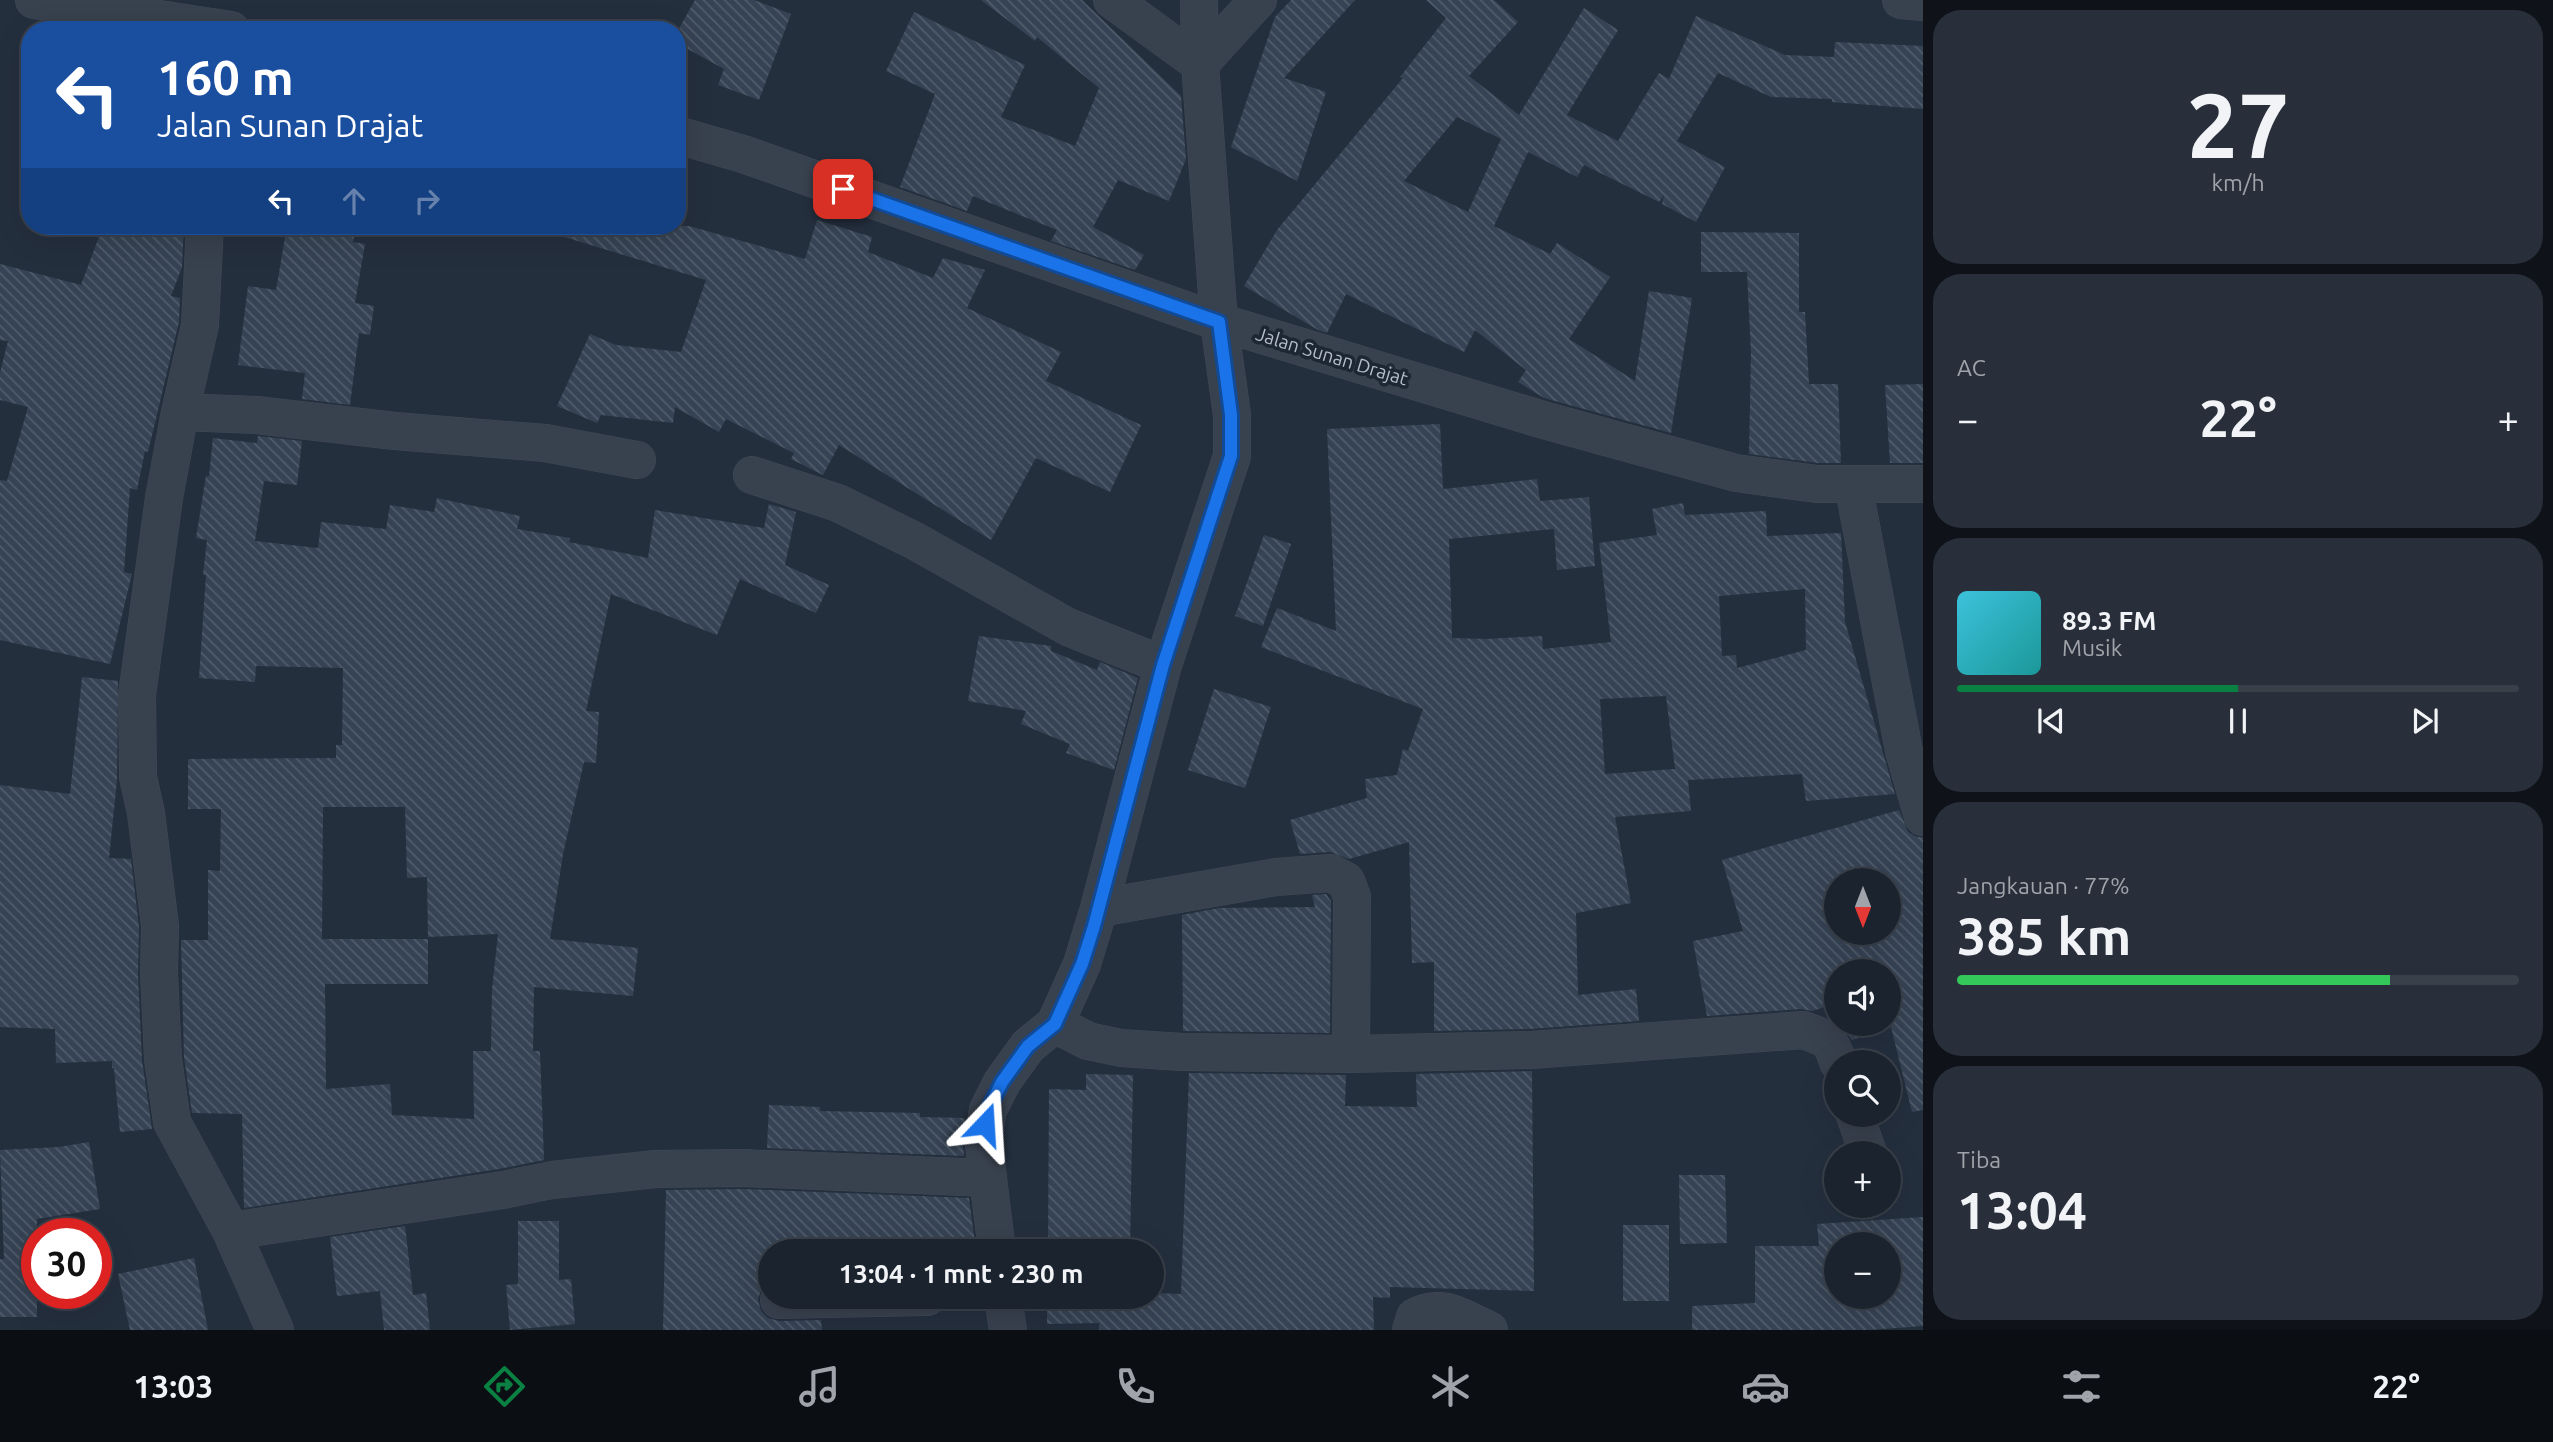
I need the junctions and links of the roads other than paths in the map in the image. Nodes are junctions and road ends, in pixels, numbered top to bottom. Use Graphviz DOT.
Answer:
graph roads {
  1 [pos="34,0"];
  2 [pos="1112,0"];
  3 [pos="1199,0"];
  4 [pos="1258,0"];
  5 [pos="1901,0"];
  6 [pos="1923,2"];
  7 [pos="217,21"];
  8 [pos="1200,64"];
  9 [pos="686,138"];
  10 [pos="205,235"];
  11 [pos="1219,322"];
  12 [pos="180,412"];
  13 [pos="637,460"];
  14 [pos="752,475"];
  15 [pos="1853,484"];
  16 [pos="1923,484"];
  17 [pos="1163,665"];
  18 [pos="1923,817"];
  19 [pos="1099,908"];
  20 [pos="1055,1024"];
  21 [pos="1834,1050"];
  22 [pos="1351,1054"];
  23 [pos="988,1178"];
  24 [pos="231,1231"];
  25 [pos="996,1239"];
  26 [pos="1005,1309"];
  27 [pos="275,1330"];
  28 [pos="1008,1330"];
  29 [pos="1411,1330"];
  30 [pos="1489,1330"];
  1 -- 7 [label="street"];
  2 -- 8 [label="street"];
  3 -- 8 [label="street"];
  4 -- 8 [label="street"];
  5 -- 6 [label="street"];
  8 -- 11 [label="street"];
  9 -- 11 [label="street, Jalan Sunan Drajat"];
  10 -- 12 [label="street"];
  11 -- 15 [label="street, Jalan Sunan Drajat"];
  11 -- 17 [label="street"];
  12 -- 13 [label="street"];
  12 -- 24 [label="street"];
  14 -- 17 [label="street"];
  15 -- 16 [label="street, Jalan Sunan Drajat"];
  15 -- 18 [label="street"];
  17 -- 19 [label="street"];
  19 -- 20 [label="street"];
  19 -- 22 [label="street"];
  20 -- 22 [label="street"];
  20 -- 23 [label="street"];
  21 -- 22 [label="street"];
  23 -- 24 [label="street"];
  23 -- 25 [label="street"];
  24 -- 27 [label="street"];
  26 -- 28 [label="street"];
  29 -- 30 [label="street"];
}
